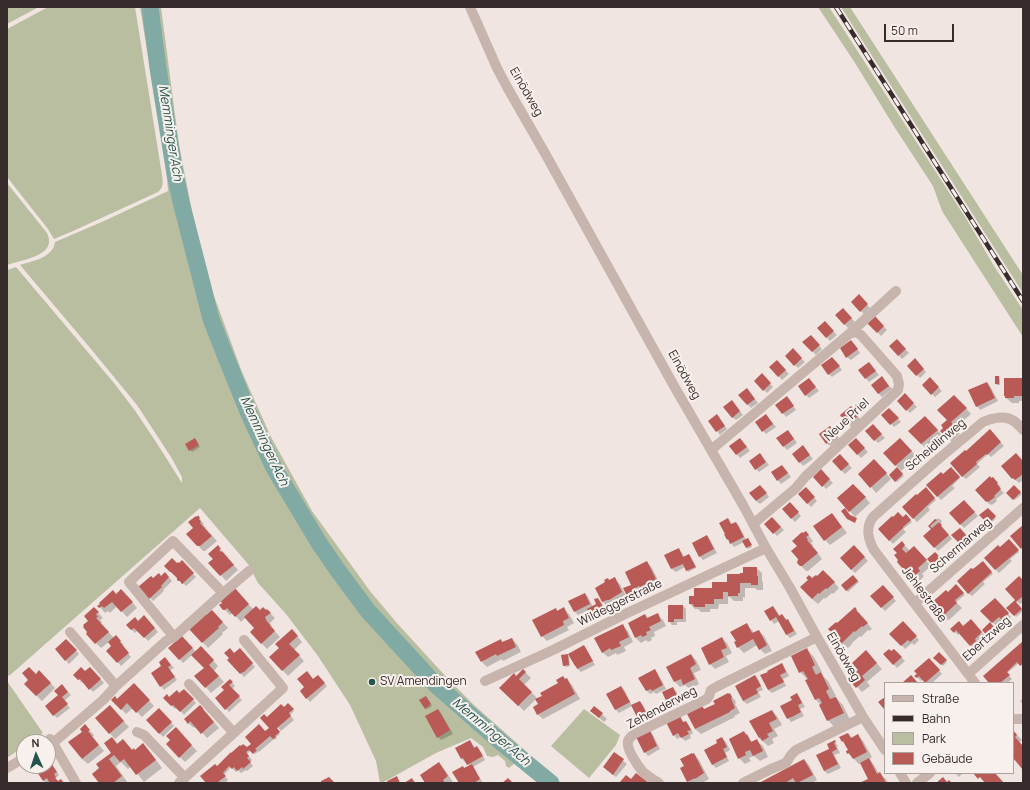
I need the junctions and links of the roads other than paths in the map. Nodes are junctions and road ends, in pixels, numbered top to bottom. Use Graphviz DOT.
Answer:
graph roads {
  1 [pos="470,7"];
  2 [pos="896,291"];
  3 [pos="849,334"];
  4 [pos="1023,430"];
  5 [pos="711,450"];
  6 [pos="1023,508"];
  7 [pos="873,517"];
  8 [pos="753,524"];
  9 [pos="766,548"];
  10 [pos="250,571"];
  11 [pos="223,593"];
  12 [pos="915,603"];
  13 [pos="1023,625"];
  14 [pos="70,632"];
  15 [pos="817,637"];
  16 [pos="174,638"];
  17 [pos="244,640"];
  18 [pos="968,674"];
  19 [pos="484,681"];
  20 [pos="974,682"];
  21 [pos="189,684"];
  22 [pos="116,686"];
  23 [pos="863,716"];
  24 [pos="137,732"];
  25 [pos="234,733"];
  26 [pos="56,736"];
  27 [pos="884,748"];
  28 [pos="56,751"];
  29 [pos="16,763"];
  30 [pos="7,768"];
  31 [pos="901,774"];
  32 [pos="929,774"];
  33 [pos="182,781"];
  34 [pos="76,783"];
  35 [pos="659,783"];
  36 [pos="743,783"];
  37 [pos="906,783"];
  38 [pos="917,783"];
  1 -- 5 [label="street, Einödweg"];
  2 -- 3 [label="street"];
  3 -- 5 [label="street"];
  3 -- 8 [label="street, Neue Priel"];
  4 -- 7 [label="street, Scheidlinweg"];
  5 -- 8 [label="street, Einödweg"];
  6 -- 12 [label="street, Schermarweg"];
  7 -- 12 [label="street, Jehlestraße"];
  8 -- 9 [label="street, Einödweg"];
  9 -- 15 [label="street, Einödweg"];
  9 -- 19 [label="street, Wildeggerstraße"];
  10 -- 11 [label="street"];
  11 -- 16 [label="street"];
  11 -- 16 [label="street"];
  12 -- 18 [label="street, Jehlestraße"];
  13 -- 18 [label="street, Ebertzweg"];
  14 -- 22 [label="street"];
  15 -- 23 [label="street, Einödweg"];
  15 -- 35 [label="street, Zehenderweg"];
  16 -- 22 [label="street"];
  17 -- 25 [label="street"];
  18 -- 20 [label="street, Jehlestraße"];
  21 -- 25 [label="street"];
  22 -- 26 [label="street"];
  23 -- 27 [label="street, Einödweg"];
  23 -- 36 [label="street"];
  24 -- 33 [label="street"];
  25 -- 33 [label="street"];
  28 -- 34 [label="street"];
  29 -- 30 [label="street"];
  31 -- 37 [label="street"];
  32 -- 38 [label="street"];
}
